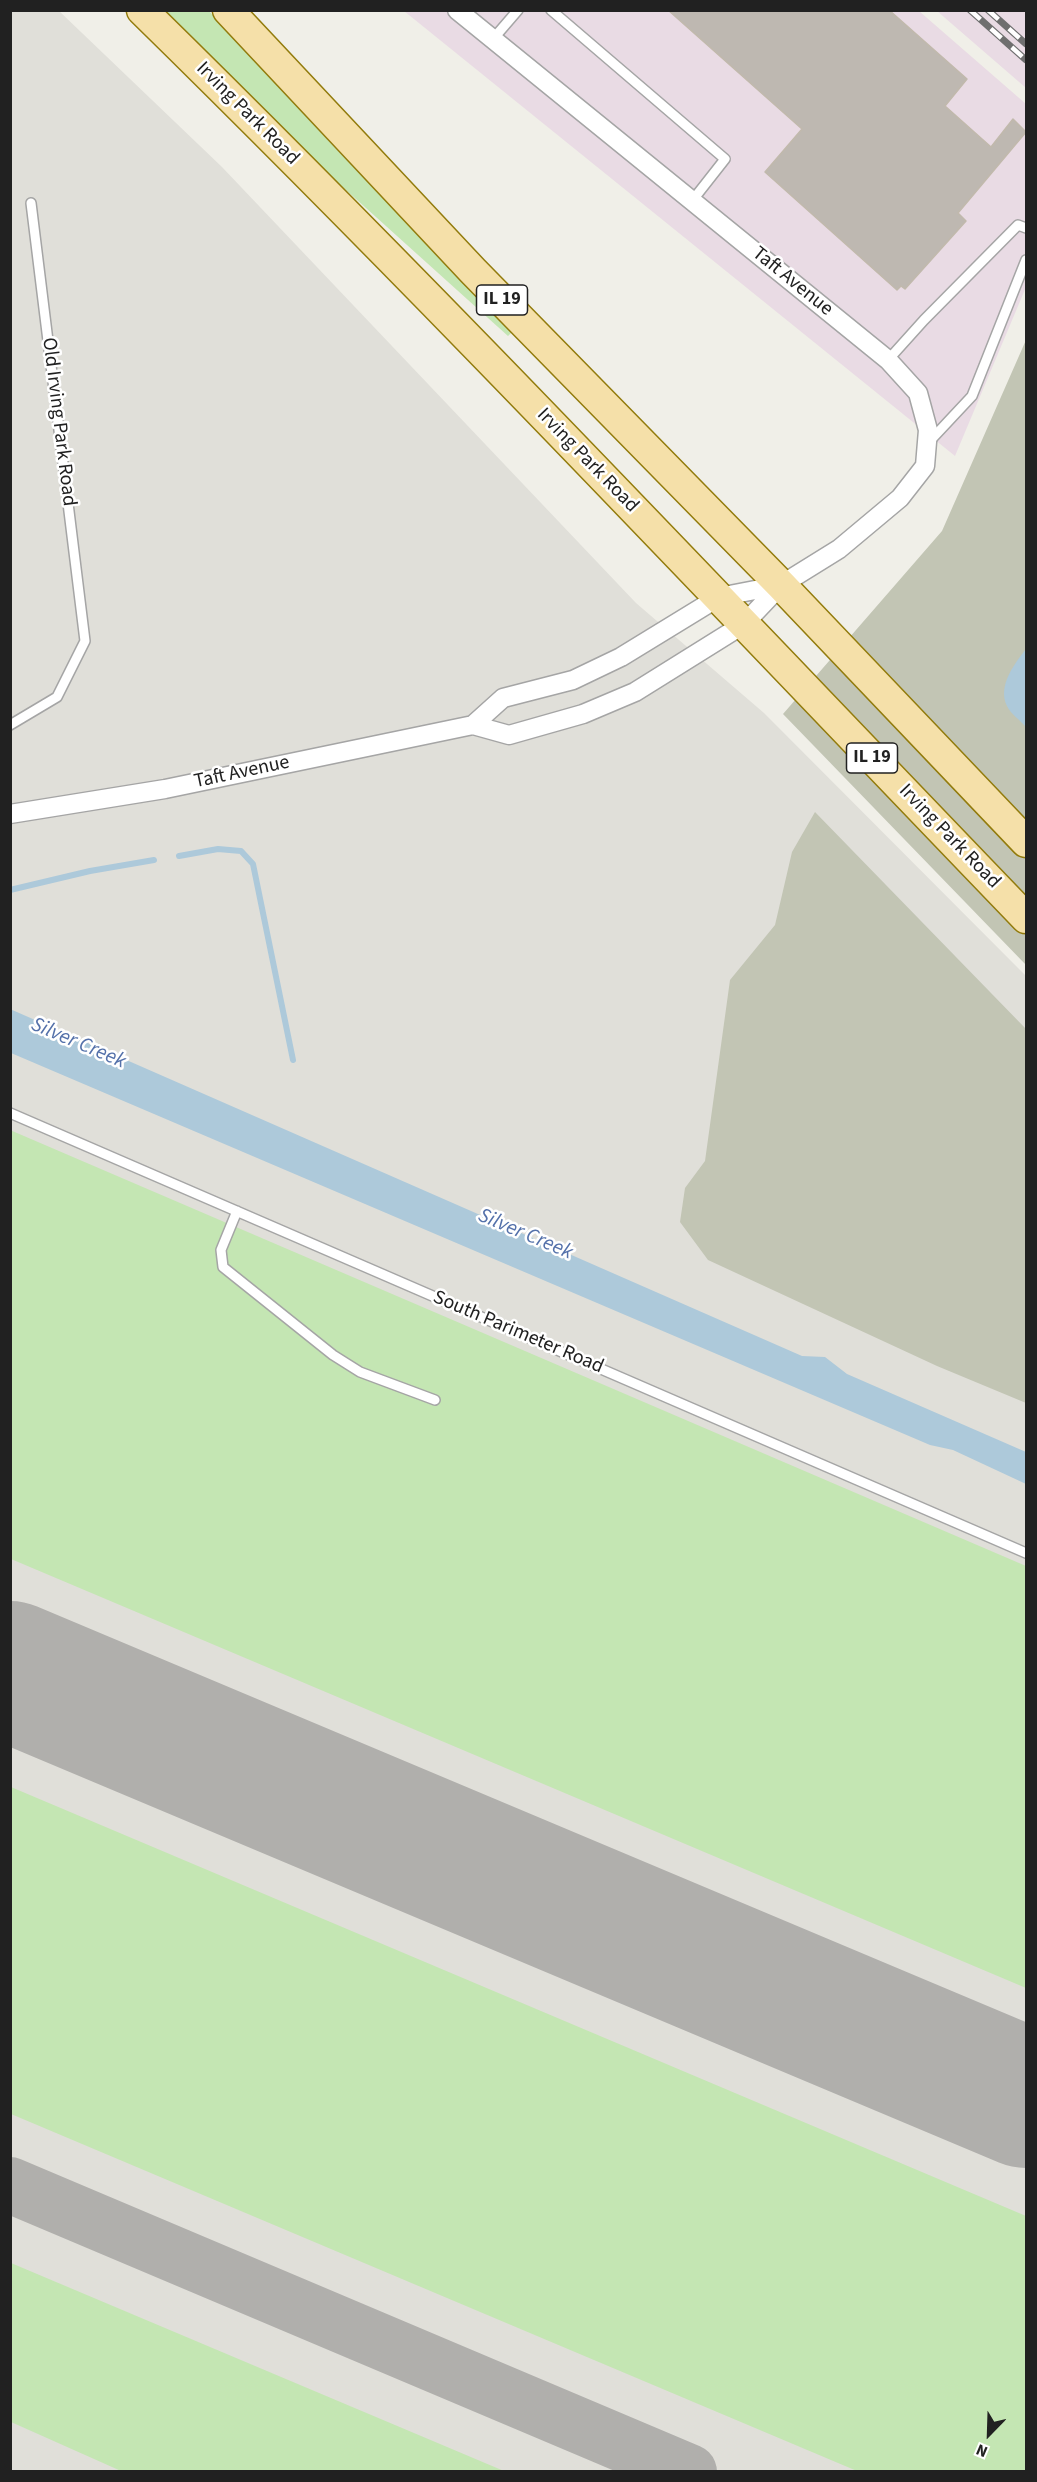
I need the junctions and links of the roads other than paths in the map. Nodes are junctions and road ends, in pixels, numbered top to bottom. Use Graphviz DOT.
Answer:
graph roads {
  1 [pos="142,10"];
  2 [pos="228,10"];
  3 [pos="457,10"];
  4 [pos="518,10"];
  5 [pos="551,10"];
  6 [pos="493,39"];
  7 [pos="692,201"];
  8 [pos="31,203"];
  9 [pos="1026,228"];
  10 [pos="1026,260"];
  11 [pos="888,360"];
  12 [pos="927,445"];
  13 [pos="782,585"];
  14 [pos="719,597"];
  15 [pos="744,624"];
  16 [pos="10,725"];
  17 [pos="473,725"];
  18 [pos="10,814"];
  19 [pos="1026,842"];
  20 [pos="1026,918"];
  21 [pos="10,1113"];
  22 [pos="237,1211"];
  23 [pos="435,1400"];
  24 [pos="1026,1553"];
  1 -- 14 [label="main road, Irving Park Road / IL 19"];
  2 -- 13 [label="main road, IL 19"];
  3 -- 6 [label="street, Taft Avenue"];
  4 -- 6 [label="lane"];
  5 -- 7 [label="lane"];
  6 -- 7 [label="street, Taft Avenue"];
  7 -- 11 [label="street, Taft Avenue"];
  8 -- 16 [label="lane, Old Irving Park Road"];
  9 -- 11 [label="lane"];
  10 -- 12 [label="lane"];
  11 -- 12 [label="street, Taft Avenue"];
  12 -- 13 [label="street, Taft Avenue"];
  13 -- 14 [label="street, Taft Avenue"];
  13 -- 15 [label="street, Taft Avenue"];
  13 -- 19 [label="main road, IL 19"];
  14 -- 15 [label="main road, Irving Park Road / IL 19"];
  14 -- 17 [label="street, Taft Avenue"];
  15 -- 17 [label="street, Taft Avenue"];
  15 -- 20 [label="main road, Irving Park Road / IL 19"];
  17 -- 18 [label="street, Taft Avenue"];
  21 -- 22 [label="lane, South Parimeter Road"];
  22 -- 23 [label="lane"];
  22 -- 24 [label="lane, South Parimeter Road"];
}
